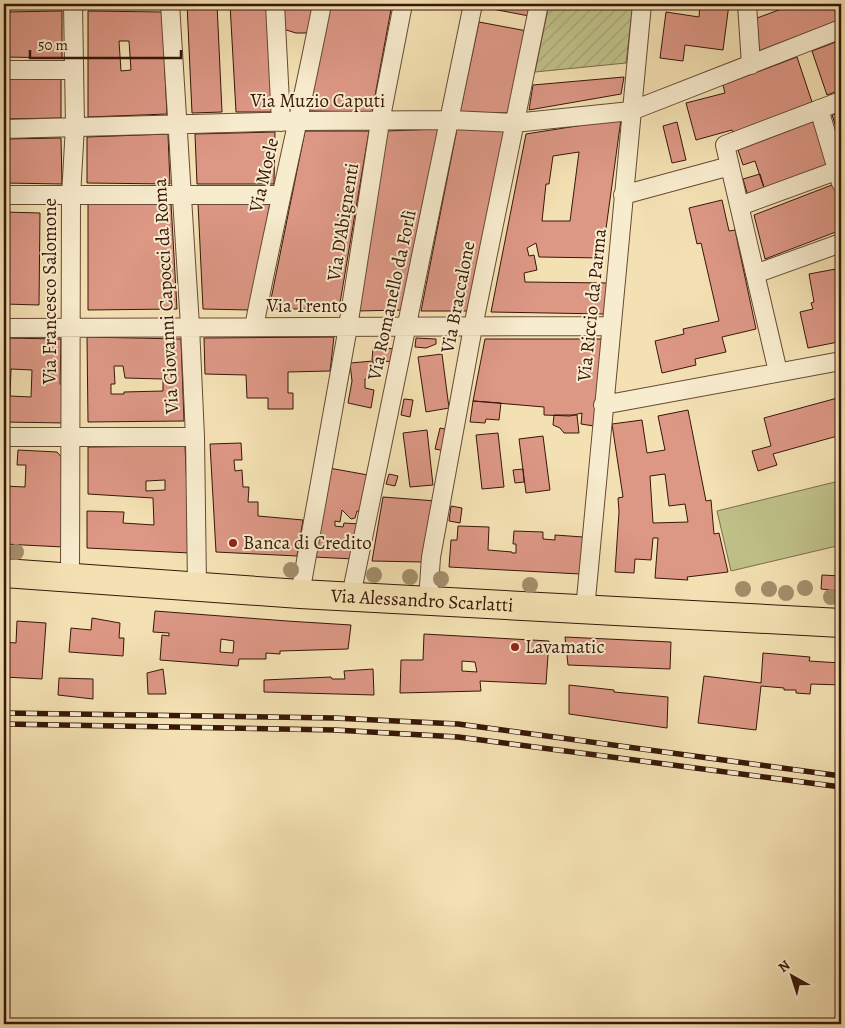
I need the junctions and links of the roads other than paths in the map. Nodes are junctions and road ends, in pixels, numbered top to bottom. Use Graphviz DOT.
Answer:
graph roads {
  1 [pos="73,4"];
  2 [pos="170,4"];
  3 [pos="275,4"];
  4 [pos="322,4"];
  5 [pos="403,4"];
  6 [pos="474,4"];
  7 [pos="539,4"];
  8 [pos="642,4"];
  9 [pos="747,4"];
  10 [pos="841,29"];
  11 [pos="751,65"];
  12 [pos="4,70"];
  13 [pos="72,70"];
  14 [pos="841,101"];
  15 [pos="819,109"];
  16 [pos="632,111"];
  17 [pos="451,120"];
  18 [pos="299,121"];
  19 [pos="281,122"];
  20 [pos="380,122"];
  21 [pos="514,123"];
  22 [pos="178,124"];
  23 [pos="75,126"];
  24 [pos="4,129"];
  25 [pos="730,166"];
  26 [pos="840,174"];
  27 [pos="182,194"];
  28 [pos="4,195"];
  29 [pos="280,195"];
  30 [pos="624,195"];
  31 [pos="71,196"];
  32 [pos="740,206"];
  33 [pos="841,243"];
  34 [pos="755,274"];
  35 [pos="190,326"];
  36 [pos="611,326"];
  37 [pos="254,327"];
  38 [pos="348,327"];
  39 [pos="406,327"];
  40 [pos="473,327"];
  41 [pos="4,328"];
  42 [pos="71,328"];
  43 [pos="841,361"];
  44 [pos="778,372"];
  45 [pos="603,405"];
  46 [pos="70,436"];
  47 [pos="195,436"];
  48 [pos="4,437"];
  49 [pos="4,573"];
  50 [pos="70,579"];
  51 [pos="197,586"];
  52 [pos="300,594"];
  53 [pos="352,596"];
  54 [pos="428,600"];
  55 [pos="585,610"];
  56 [pos="841,623"];
  1 -- 13 [label="street, Via Francesco Salomone"];
  2 -- 22 [label="street, Via Giovanni Capocci da Roma"];
  3 -- 19 [label="street"];
  4 -- 18 [label="street, Via Moele"];
  5 -- 20 [label="street, Via D'Abignenti"];
  6 -- 17 [label="street, Via Romanello da Forlì"];
  7 -- 21 [label="street, Via Braccalone"];
  8 -- 16 [label="street, Via Riccio da Parma"];
  9 -- 11 [label="street"];
  10 -- 11 [label="street, Via Muzio Caputi"];
  11 -- 16 [label="street, Via Muzio Caputi"];
  12 -- 13 [label="street"];
  13 -- 23 [label="street, Via Francesco Salomone"];
  14 -- 15 [label="street"];
  15 -- 25 [label="street"];
  15 -- 26 [label="street"];
  16 -- 21 [label="street, Via Muzio Caputi"];
  16 -- 30 [label="street, Via Riccio da Parma"];
  17 -- 20 [label="street, Via Muzio Caputi"];
  17 -- 21 [label="street, Via Muzio Caputi"];
  17 -- 39 [label="street, Via Romanello da Forlì"];
  18 -- 19 [label="street, Via Muzio Caputi"];
  18 -- 20 [label="street, Via Muzio Caputi"];
  18 -- 29 [label="street, Via Moele"];
  19 -- 22 [label="street, Via Muzio Caputi"];
  20 -- 38 [label="street, Via D'Abignenti"];
  21 -- 40 [label="street, Via Braccalone"];
  22 -- 23 [label="street, Via Muzio Caputi"];
  22 -- 27 [label="street, Via Giovanni Capocci da Roma"];
  23 -- 24 [label="street, Via Muzio Caputi"];
  23 -- 31 [label="street, Via Francesco Salomone"];
  25 -- 30 [label="street"];
  25 -- 32 [label="street"];
  26 -- 32 [label="street"];
  27 -- 29 [label="street"];
  27 -- 31 [label="street"];
  27 -- 35 [label="street, Via Giovanni Capocci da Roma"];
  28 -- 31 [label="street"];
  29 -- 37 [label="street, Via Moele"];
  30 -- 36 [label="street, Via Riccio da Parma"];
  31 -- 42 [label="street, Via Francesco Salomone"];
  32 -- 34 [label="street"];
  33 -- 34 [label="street"];
  34 -- 44 [label="street"];
  35 -- 37 [label="street, Via Trento"];
  35 -- 42 [label="street, Via Trento"];
  35 -- 47 [label="street, Via Giovanni Capocci da Roma"];
  36 -- 40 [label="street, Via Trento"];
  36 -- 45 [label="street, Via Riccio da Parma"];
  37 -- 38 [label="street, Via Trento"];
  38 -- 39 [label="street, Via Trento"];
  38 -- 52 [label="street, Via D'Abignenti"];
  39 -- 40 [label="street, Via Trento"];
  39 -- 53 [label="street, Via Romanello da Forlì"];
  40 -- 54 [label="street, Via Braccalone"];
  41 -- 42 [label="street, Via Trento"];
  42 -- 46 [label="street, Via Francesco Salomone"];
  43 -- 44 [label="street"];
  44 -- 45 [label="street"];
  45 -- 55 [label="street, Via Riccio da Parma"];
  46 -- 47 [label="street"];
  46 -- 48 [label="street"];
  46 -- 50 [label="street, Via Francesco Salomone"];
  47 -- 51 [label="street, Via Giovanni Capocci da Roma"];
  49 -- 50 [label="main road, Via Alessandro Scarlatti"];
  50 -- 51 [label="main road, Via Alessandro Scarlatti"];
  51 -- 52 [label="main road, Via Alessandro Scarlatti"];
  52 -- 53 [label="main road, Via Alessandro Scarlatti"];
  53 -- 54 [label="main road, Via Alessandro Scarlatti"];
  54 -- 55 [label="main road, Via Alessandro Scarlatti"];
  55 -- 56 [label="main road, Via Alessandro Scarlatti"];
}
